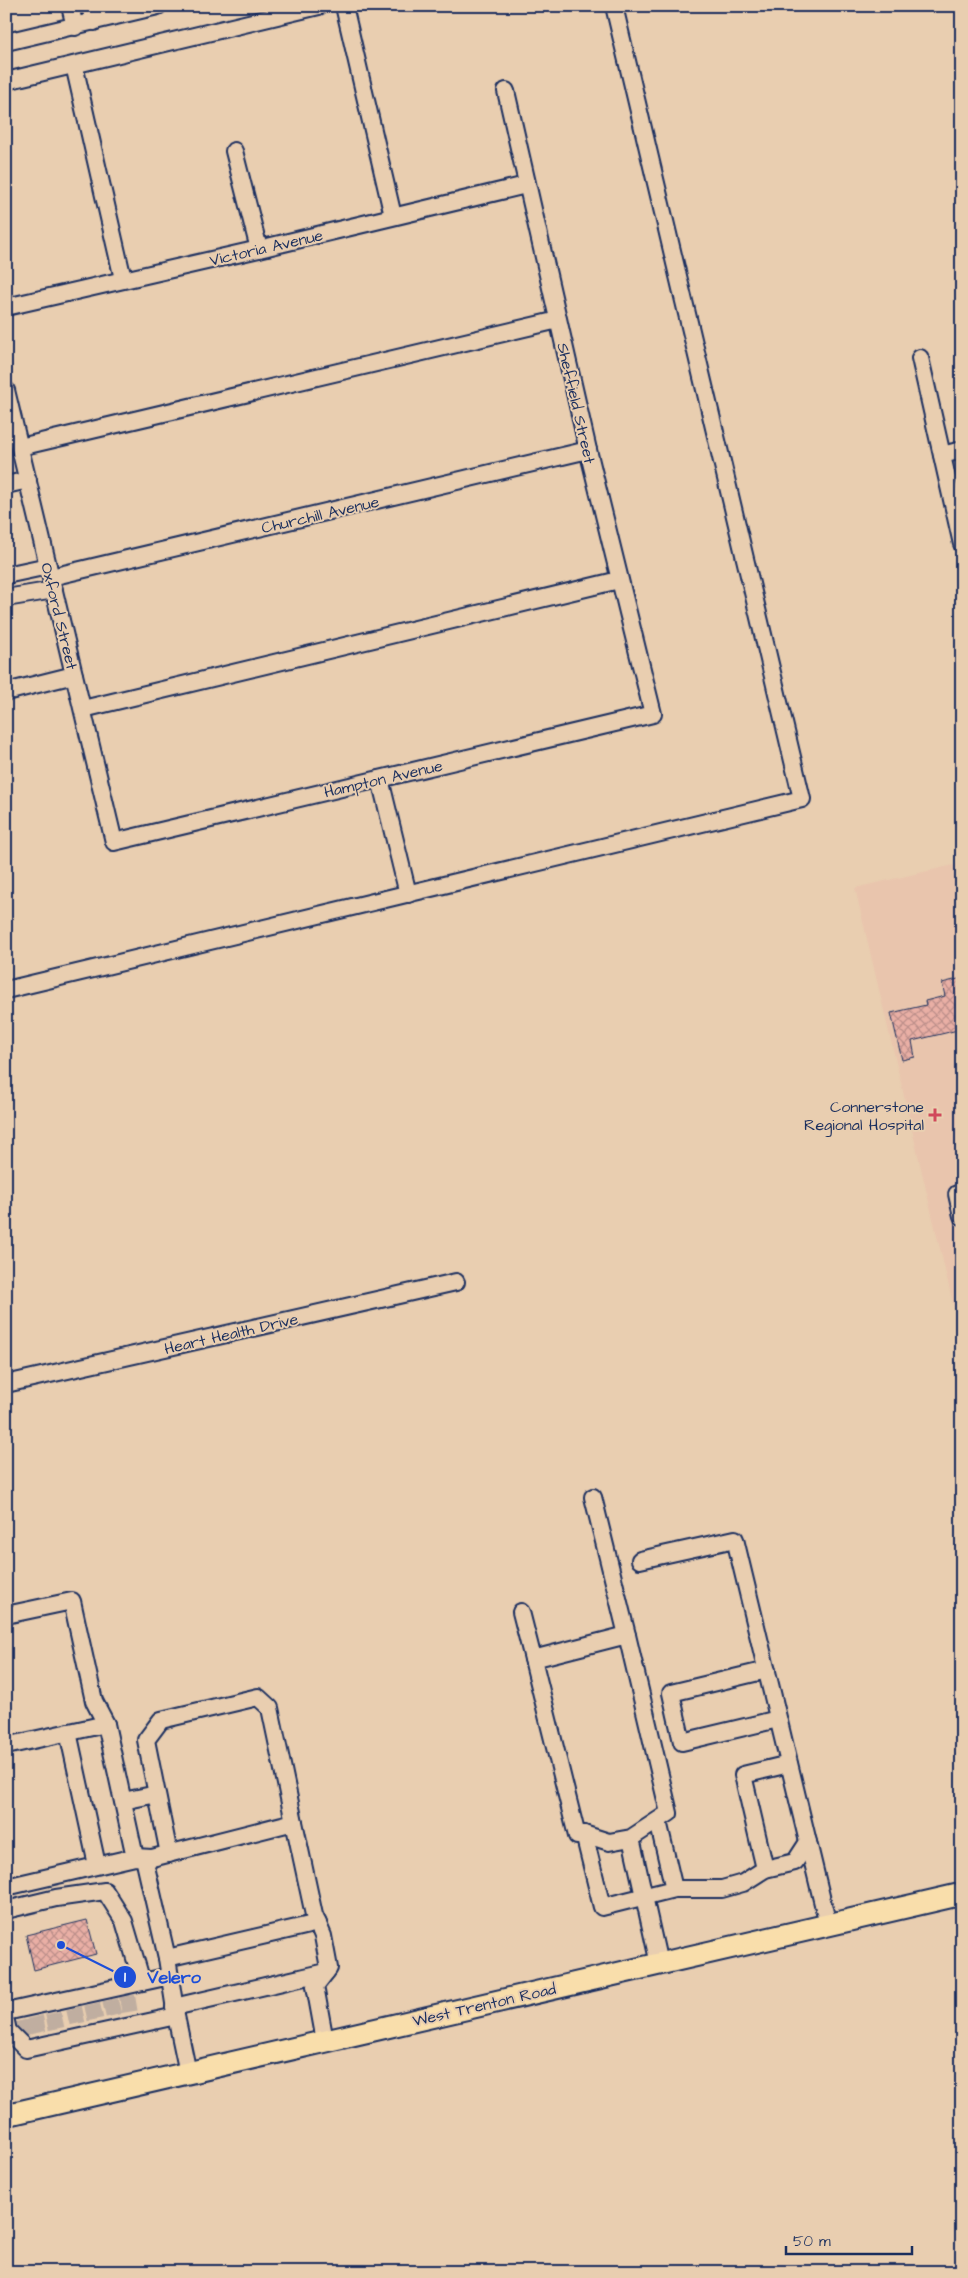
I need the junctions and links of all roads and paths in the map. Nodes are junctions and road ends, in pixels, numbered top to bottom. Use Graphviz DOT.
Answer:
graph roads {
  1 [pos="70,6"];
  2 [pos="158,6"];
  3 [pos="319,6"];
  4 [pos="344,6"];
  5 [pos="614,6"];
  6 [pos="92,14"];
  7 [pos="75,26"];
  8 [pos="6,42"];
  9 [pos="74,65"];
  10 [pos="6,81"];
  11 [pos="506,91"];
  12 [pos="234,152"];
  13 [pos="526,186"];
  14 [pos="393,216"];
  15 [pos="259,250"];
  16 [pos="123,279"];
  17 [pos="6,307"];
  18 [pos="558,320"];
  19 [pos="920,358"];
  20 [pos="6,390"];
  21 [pos="20,447"];
  22 [pos="588,450"];
  23 [pos="962,450"];
  24 [pos="942,455"];
  25 [pos="28,480"];
  26 [pos="6,485"];
  27 [pos="962,544"];
  28 [pos="6,574"];
  29 [pos="51,578"];
  30 [pos="619,580"];
  31 [pos="6,598"];
  32 [pos="74,675"];
  33 [pos="6,692"];
  34 [pos="83,709"];
  35 [pos="653,714"];
  36 [pos="380,779"];
  37 [pos="114,842"];
  38 [pos="408,894"];
  39 [pos="6,990"];
  40 [pos="957,1194"];
  41 [pos="962,1216"];
  42 [pos="456,1282"];
  43 [pos="6,1384"];
  44 [pos="593,1497"];
  45 [pos="640,1560"];
  46 [pos="521,1612"];
  47 [pos="6,1615"];
  48 [pos="627,1635"];
  49 [pos="533,1660"];
  50 [pos="767,1670"];
  51 [pos="778,1719"];
  52 [pos="106,1724"];
  53 [pos="68,1732"];
  54 [pos="6,1746"];
  55 [pos="789,1764"];
  56 [pos="157,1794"];
  57 [pos="123,1802"];
  58 [pos="658,1821"];
  59 [pos="294,1822"];
  60 [pos="584,1834"];
  61 [pos="630,1838"];
  62 [pos="808,1842"];
  63 [pos="169,1854"];
  64 [pos="140,1857"];
  65 [pos="97,1866"];
  66 [pos="765,1869"];
  67 [pos="6,1887"];
  68 [pos="674,1889"];
  69 [pos="962,1894"];
  70 [pos="644,1897"];
  71 [pos="6,1910"];
  72 [pos="318,1923"];
  73 [pos="828,1925"];
  74 [pos="167,1958"];
  75 [pos="659,1964"];
  76 [pos="326,1972"];
  77 [pos="170,1976"];
  78 [pos="142,1982"];
  79 [pos="175,2011"];
  80 [pos="20,2015"];
  81 [pos="325,2041"];
  82 [pos="188,2073"];
  83 [pos="6,2115"];
  1 -- 7 [label="street"];
  2 -- 6 [label="street"];
  3 -- 9 [label="street"];
  4 -- 14 [label="street"];
  5 -- 38 [label="street"];
  6 -- 7 [label="street"];
  7 -- 8 [label="street"];
  9 -- 10 [label="street"];
  9 -- 16 [label="street"];
  11 -- 13 [label="street, Sheffield Street"];
  12 -- 15 [label="street"];
  13 -- 14 [label="street, Victoria Avenue"];
  13 -- 18 [label="street, Sheffield Street"];
  14 -- 15 [label="street, Victoria Avenue"];
  15 -- 16 [label="street, Victoria Avenue"];
  16 -- 17 [label="street, Victoria Avenue"];
  18 -- 21 [label="street"];
  18 -- 22 [label="street, Sheffield Street"];
  19 -- 24 [label="street"];
  20 -- 21 [label="street, Oxford Street"];
  21 -- 25 [label="street, Oxford Street"];
  22 -- 29 [label="street, Churchill Avenue"];
  22 -- 30 [label="street, Sheffield Street"];
  23 -- 24 [label="street"];
  24 -- 27 [label="street"];
  25 -- 26 [label="street"];
  25 -- 29 [label="street, Oxford Street"];
  28 -- 29 [label="street, Churchill Avenue"];
  29 -- 31 [label="street, Churchill Avenue"];
  29 -- 32 [label="street, Oxford Street"];
  30 -- 34 [label="street"];
  30 -- 35 [label="street, Sheffield Street"];
  32 -- 33 [label="street"];
  32 -- 34 [label="street, Oxford Street"];
  34 -- 37 [label="street, Oxford Street"];
  35 -- 36 [label="street, Hampton Avenue"];
  36 -- 37 [label="street, Hampton Avenue"];
  36 -- 38 [label="street"];
  38 -- 39 [label="street"];
  40 -- 41 [label="street"];
  42 -- 43 [label="street, Heart Health Drive"];
  44 -- 48 [label="street"];
  45 -- 50 [label="street"];
  46 -- 49 [label="street"];
  47 -- 52 [label="street"];
  48 -- 49 [label="street"];
  48 -- 58 [label="street"];
  49 -- 60 [label="street"];
  50 -- 51 [label="street"];
  50 -- 51 [label="street"];
  51 -- 55 [label="street"];
  52 -- 53 [label="street"];
  52 -- 57 [label="street"];
  53 -- 54 [label="street"];
  53 -- 65 [label="street"];
  55 -- 62 [label="street"];
  55 -- 66 [label="street"];
  56 -- 57 [label="street"];
  56 -- 59 [label="street"];
  56 -- 63 [label="street"];
  57 -- 64 [label="street"];
  58 -- 61 [label="street"];
  58 -- 68 [label="street"];
  59 -- 63 [label="street"];
  59 -- 72 [label="street"];
  60 -- 61 [label="street"];
  60 -- 70 [label="street"];
  61 -- 70 [label="street"];
  62 -- 66 [label="street"];
  62 -- 73 [label="street"];
  63 -- 64 [label="street"];
  64 -- 65 [label="street"];
  64 -- 74 [label="street"];
  65 -- 67 [label="street"];
  66 -- 68 [label="street"];
  68 -- 70 [label="street"];
  69 -- 73 [label="main road, West Trenton Road"];
  70 -- 75 [label="street"];
  71 -- 78 [label="street"];
  72 -- 74 [label="street"];
  72 -- 76 [label="street"];
  73 -- 75 [label="main road, West Trenton Road"];
  74 -- 77 [label="street"];
  75 -- 81 [label="main road, West Trenton Road"];
  76 -- 79 [label="street"];
  76 -- 81 [label="street"];
  77 -- 78 [label="street"];
  77 -- 79 [label="street"];
  78 -- 80 [label="street"];
  79 -- 80 [label="street"];
  79 -- 82 [label="street"];
  81 -- 82 [label="main road, West Trenton Road"];
  82 -- 83 [label="main road, West Trenton Road"];
}
